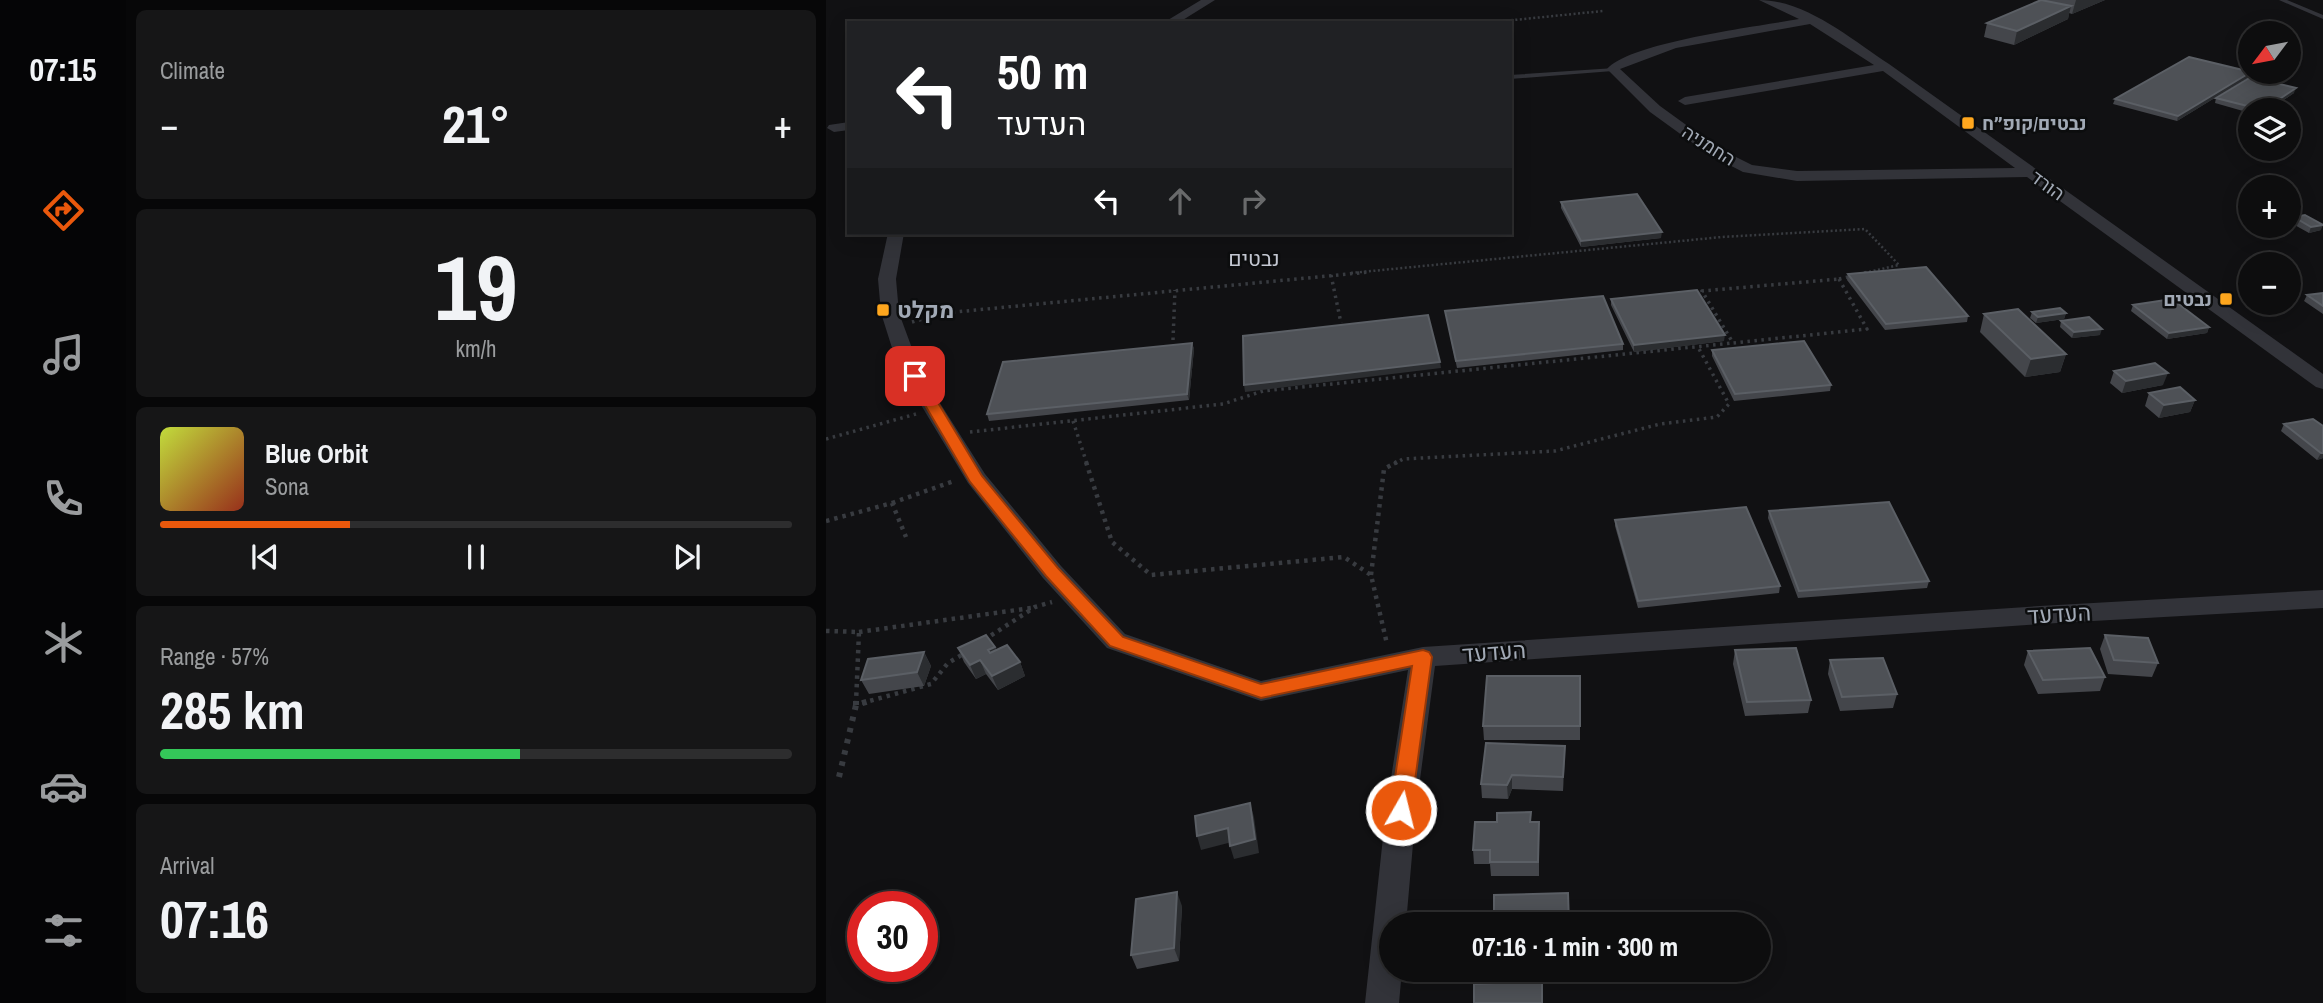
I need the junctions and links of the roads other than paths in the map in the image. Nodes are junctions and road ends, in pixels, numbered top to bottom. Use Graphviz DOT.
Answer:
graph roads {
  1 [pos="1209,0"];
  2 [pos="1765,0"];
  3 [pos="2282,0"];
  4 [pos="2323,17"];
  5 [pos="1812,20"];
  6 [pos="1172,21"];
  7 [pos="1885,67"];
  8 [pos="1613,69"];
  9 [pos="1512,77"];
  10 [pos="1685,101"];
  11 [pos="2031,173"];
  12 [pos="896,235"];
  13 [pos="2323,383"];
  14 [pos="2323,599"];
  15 [pos="1423,657"];
  16 [pos="1382,1003"];
  1 -- 6 [label="street"];
  2 -- 5 [label="street, הורד"];
  3 -- 4 [label="lane"];
  5 -- 7 [label="street, הורד"];
  5 -- 8 [label="street"];
  7 -- 10 [label="street"];
  7 -- 11 [label="street, הורד"];
  8 -- 9 [label="lane"];
  8 -- 11 [label="street, החמניה"];
  11 -- 13 [label="street, הורד"];
  12 -- 15 [label="street, העדעד"];
  14 -- 15 [label="street, העדעד"];
  15 -- 16 [label="street"];
}
